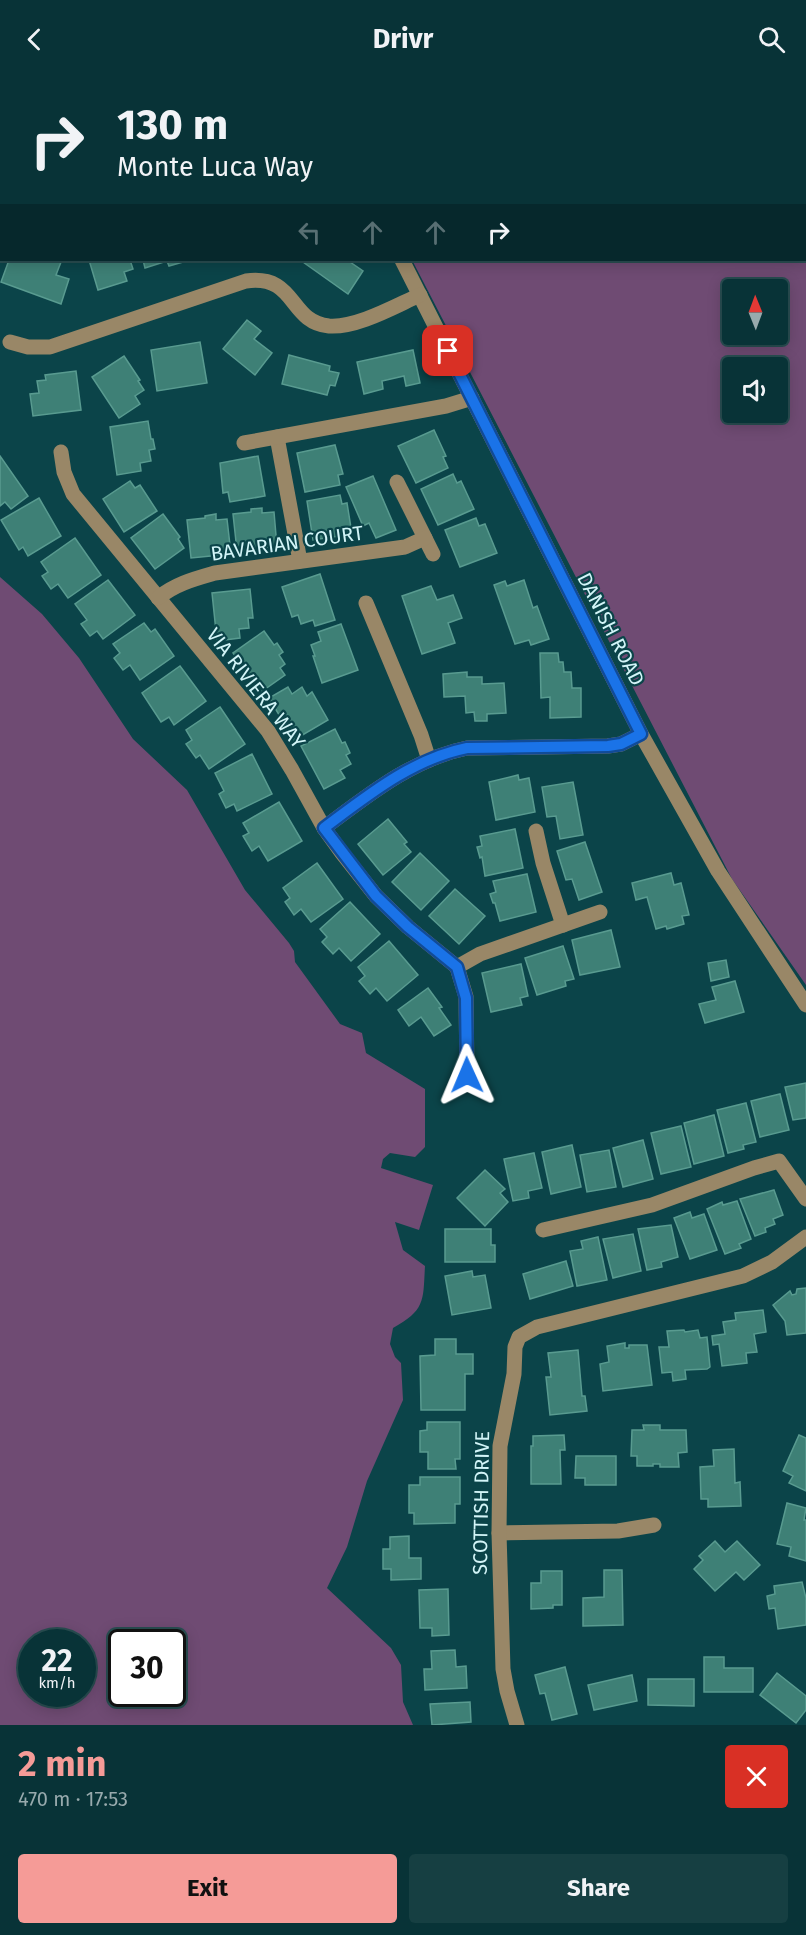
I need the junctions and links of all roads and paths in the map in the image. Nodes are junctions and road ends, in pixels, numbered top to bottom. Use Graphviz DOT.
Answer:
graph roads {
  1 [pos="403,261"];
  2 [pos="420,295"];
  3 [pos="10,342"];
  4 [pos="472,398"];
  5 [pos="277,437"];
  6 [pos="244,443"];
  7 [pos="61,452"];
  8 [pos="397,482"];
  9 [pos="425,538"];
  10 [pos="433,554"];
  11 [pos="300,561"];
  12 [pos="158,598"];
  13 [pos="366,603"];
  14 [pos="641,734"];
  15 [pos="429,760"];
  16 [pos="324,828"];
  17 [pos="536,831"];
  18 [pos="600,912"];
  19 [pos="563,925"];
  20 [pos="457,967"];
  21 [pos="806,1005"];
  22 [pos="467,1075"];
  23 [pos="806,1199"];
  24 [pos="543,1230"];
  25 [pos="806,1237"];
  26 [pos="654,1525"];
  27 [pos="499,1533"];
  28 [pos="518,1725"];
  1 -- 2 [label="street, DANISH ROAD"];
  2 -- 3 [label="street"];
  2 -- 4 [label="street, DANISH ROAD"];
  4 -- 5 [label="street"];
  4 -- 14 [label="street, DANISH ROAD"];
  5 -- 6 [label="street"];
  5 -- 11 [label="street"];
  7 -- 12 [label="street, VIA RIVIERA WAY"];
  8 -- 9 [label="street"];
  9 -- 10 [label="street"];
  9 -- 11 [label="street, BAVARIAN COURT"];
  11 -- 12 [label="street, BAVARIAN COURT"];
  12 -- 16 [label="street, VIA RIVIERA WAY"];
  13 -- 15 [label="street"];
  14 -- 15 [label="street"];
  14 -- 21 [label="street, DANISH ROAD"];
  15 -- 16 [label="street"];
  16 -- 20 [label="street, VIA RIVIERA WAY"];
  17 -- 19 [label="street"];
  18 -- 19 [label="street"];
  19 -- 20 [label="street"];
  20 -- 22 [label="street"];
  23 -- 24 [label="street"];
  25 -- 27 [label="street, SCOTTISH DRIVE"];
  26 -- 27 [label="street"];
  27 -- 28 [label="street, SCOTTISH DRIVE"];
}
